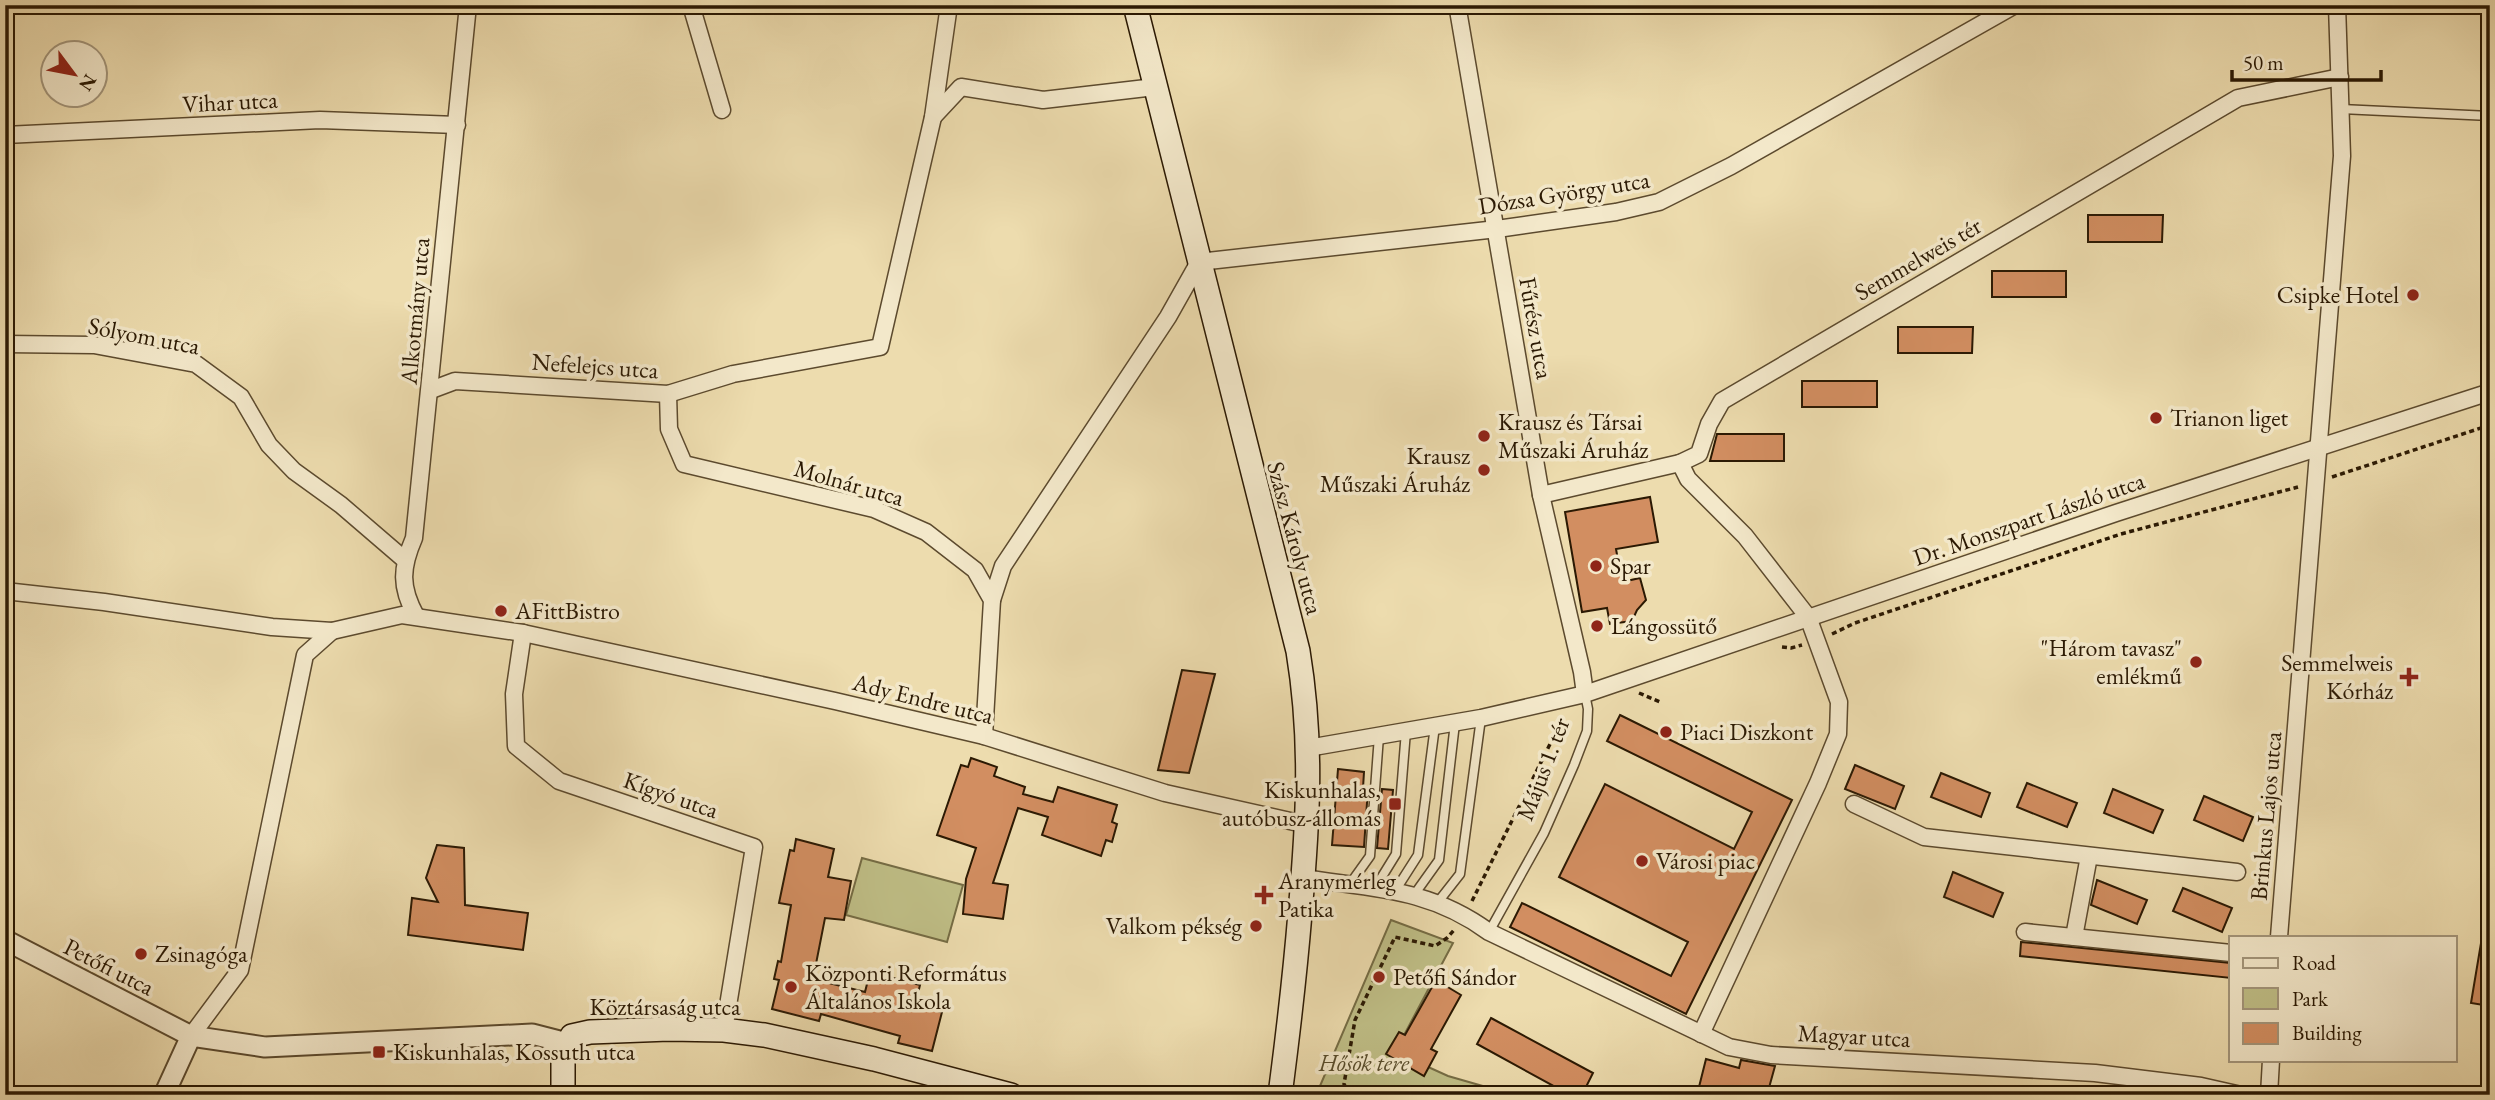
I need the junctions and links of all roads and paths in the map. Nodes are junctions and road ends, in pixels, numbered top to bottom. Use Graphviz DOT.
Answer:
graph roads {
  1 [pos="468,5"];
  2 [pos="691,5"];
  3 [pos="949,5"];
  4 [pos="1135,5"];
  5 [pos="2015,5"];
  6 [pos="2337,5"];
  7 [pos="1460,7"];
  8 [pos="2340,77"];
  9 [pos="1155,88"];
  10 [pos="2341,109"];
  11 [pos="722,110"];
  12 [pos="2490,116"];
  13 [pos="933,117"];
  14 [pos="457,125"];
  15 [pos="5,135"];
  16 [pos="1497,229"];
  17 [pos="1199,261"];
  18 [pos="5,344"];
  19 [pos="431,390"];
  20 [pos="2490,392"];
  21 [pos="668,394"];
  22 [pos="2490,425"];
  23 [pos="2319,447"];
  24 [pos="1680,463"];
  25 [pos="2317,482"];
  26 [pos="1541,495"];
  27 [pos="405,560"];
  28 [pos="5,591"];
  29 [pos="992,600"];
  30 [pos="409,616"];
  31 [pos="1808,617"];
  32 [pos="332,631"];
  33 [pos="523,633"];
  34 [pos="1817,640"];
  35 [pos="1779,646"];
  36 [pos="1648,686"];
  37 [pos="1585,694"];
  38 [pos="1660,702"];
  39 [pos="1481,718"];
  40 [pos="1455,723"];
  41 [pos="1435,726"];
  42 [pos="1406,731"];
  43 [pos="984,736"];
  44 [pos="1379,736"];
  45 [pos="1308,748"];
  46 [pos="1854,804"];
  47 [pos="1308,825"];
  48 [pos="2089,856"];
  49 [pos="2237,873"];
  50 [pos="1303,878"];
  51 [pos="1350,885"];
  52 [pos="1375,888"];
  53 [pos="1395,891"];
  54 [pos="1414,895"];
  55 [pos="1438,902"];
  56 [pos="1489,932"];
  57 [pos="2025,932"];
  58 [pos="2279,936"];
  59 [pos="2074,937"];
  60 [pos="5,940"];
  61 [pos="2229,953"];
  62 [pos="724,1030"];
  63 [pos="1701,1034"];
  64 [pos="191,1036"];
  65 [pos="567,1043"];
  66 [pos="2271,1062"];
  67 [pos="164,1095"];
  68 [pos="563,1095"];
  69 [pos="1011,1095"];
  70 [pos="1280,1095"];
  71 [pos="2241,1095"];
  72 [pos="2269,1095"];
  1 -- 14 [label="street, Alkotmány utca"];
  2 -- 11 [label="street"];
  3 -- 13 [label="street"];
  4 -- 9 [label="main road, Szász Károly utca"];
  5 -- 16 [label="street, Dózsa György utca"];
  6 -- 8 [label="street, Brinkus Lajos utca"];
  7 -- 16 [label="street, Fűrész utca"];
  8 -- 10 [label="street, Brinkus Lajos utca"];
  8 -- 24 [label="street, Semmelweis tér"];
  9 -- 13 [label="street"];
  9 -- 17 [label="main road, Szász Károly utca"];
  10 -- 12 [label="lane"];
  10 -- 23 [label="street, Brinkus Lajos utca"];
  13 -- 21 [label="street, Nefelejcs utca"];
  14 -- 15 [label="street, Vihar utca"];
  14 -- 19 [label="street, Alkotmány utca"];
  16 -- 17 [label="street, Dózsa György utca"];
  16 -- 26 [label="street, Fűrész utca"];
  17 -- 29 [label="street"];
  17 -- 45 [label="main road, Szász Károly utca"];
  18 -- 27 [label="street, Sólyom utca"];
  19 -- 21 [label="street, Nefelejcs utca"];
  19 -- 27 [label="street, Alkotmány utca"];
  20 -- 23 [label="street, Dr. Monszpart László utca"];
  21 -- 29 [label="street, Molnár utca"];
  22 -- 25 [label="path"];
  23 -- 25 [label="street, Brinkus Lajos utca"];
  23 -- 31 [label="street, Dr. Monszpart László utca"];
  24 -- 26 [label="street"];
  24 -- 31 [label="street"];
  25 -- 34 [label="path"];
  25 -- 58 [label="street, Brinkus Lajos utca"];
  26 -- 37 [label="street, Fűrész utca"];
  27 -- 30 [label="street, Alkotmány utca"];
  28 -- 32 [label="street"];
  29 -- 43 [label="street"];
  30 -- 32 [label="street"];
  30 -- 33 [label="street, Ady Endre utca"];
  31 -- 34 [label="street"];
  31 -- 37 [label="street, Dr. Monszpart László utca"];
  32 -- 64 [label="street"];
  33 -- 43 [label="street, Ady Endre utca"];
  33 -- 62 [label="street, Kígyó utca"];
  34 -- 35 [label="path"];
  34 -- 63 [label="street"];
  36 -- 38 [label="path"];
  37 -- 39 [label="street, Május 1. tér"];
  37 -- 56 [label="lane, Május 1. tér"];
  39 -- 40 [label="street, Május 1. tér"];
  39 -- 55 [label="lane"];
  40 -- 41 [label="street, Május 1. tér"];
  40 -- 54 [label="lane"];
  41 -- 42 [label="street, Május 1. tér"];
  41 -- 53 [label="lane"];
  42 -- 44 [label="street, Május 1. tér"];
  42 -- 52 [label="lane"];
  43 -- 47 [label="street, Ady Endre utca"];
  44 -- 45 [label="street, Május 1. tér"];
  44 -- 51 [label="lane"];
  45 -- 47 [label="main road, Szász Károly utca"];
  46 -- 48 [label="street"];
  47 -- 50 [label="main road, Szász Károly utca"];
  48 -- 49 [label="street"];
  48 -- 59 [label="street"];
  50 -- 51 [label="street"];
  50 -- 70 [label="main road, Szász Károly utca"];
  51 -- 52 [label="street"];
  52 -- 53 [label="street"];
  53 -- 54 [label="street"];
  54 -- 55 [label="street"];
  55 -- 56 [label="street"];
  56 -- 63 [label="street, Magyar utca"];
  57 -- 59 [label="street"];
  59 -- 61 [label="street"];
  60 -- 64 [label="street, Petőfi utca"];
  62 -- 65 [label="main road, Köztársaság utca"];
  62 -- 69 [label="main road, Köztársaság utca"];
  63 -- 71 [label="street, Magyar utca"];
  64 -- 65 [label="street, Köztársaság utca"];
  64 -- 67 [label="street"];
  65 -- 68 [label="main road"];
  66 -- 72 [label="street"];
}
